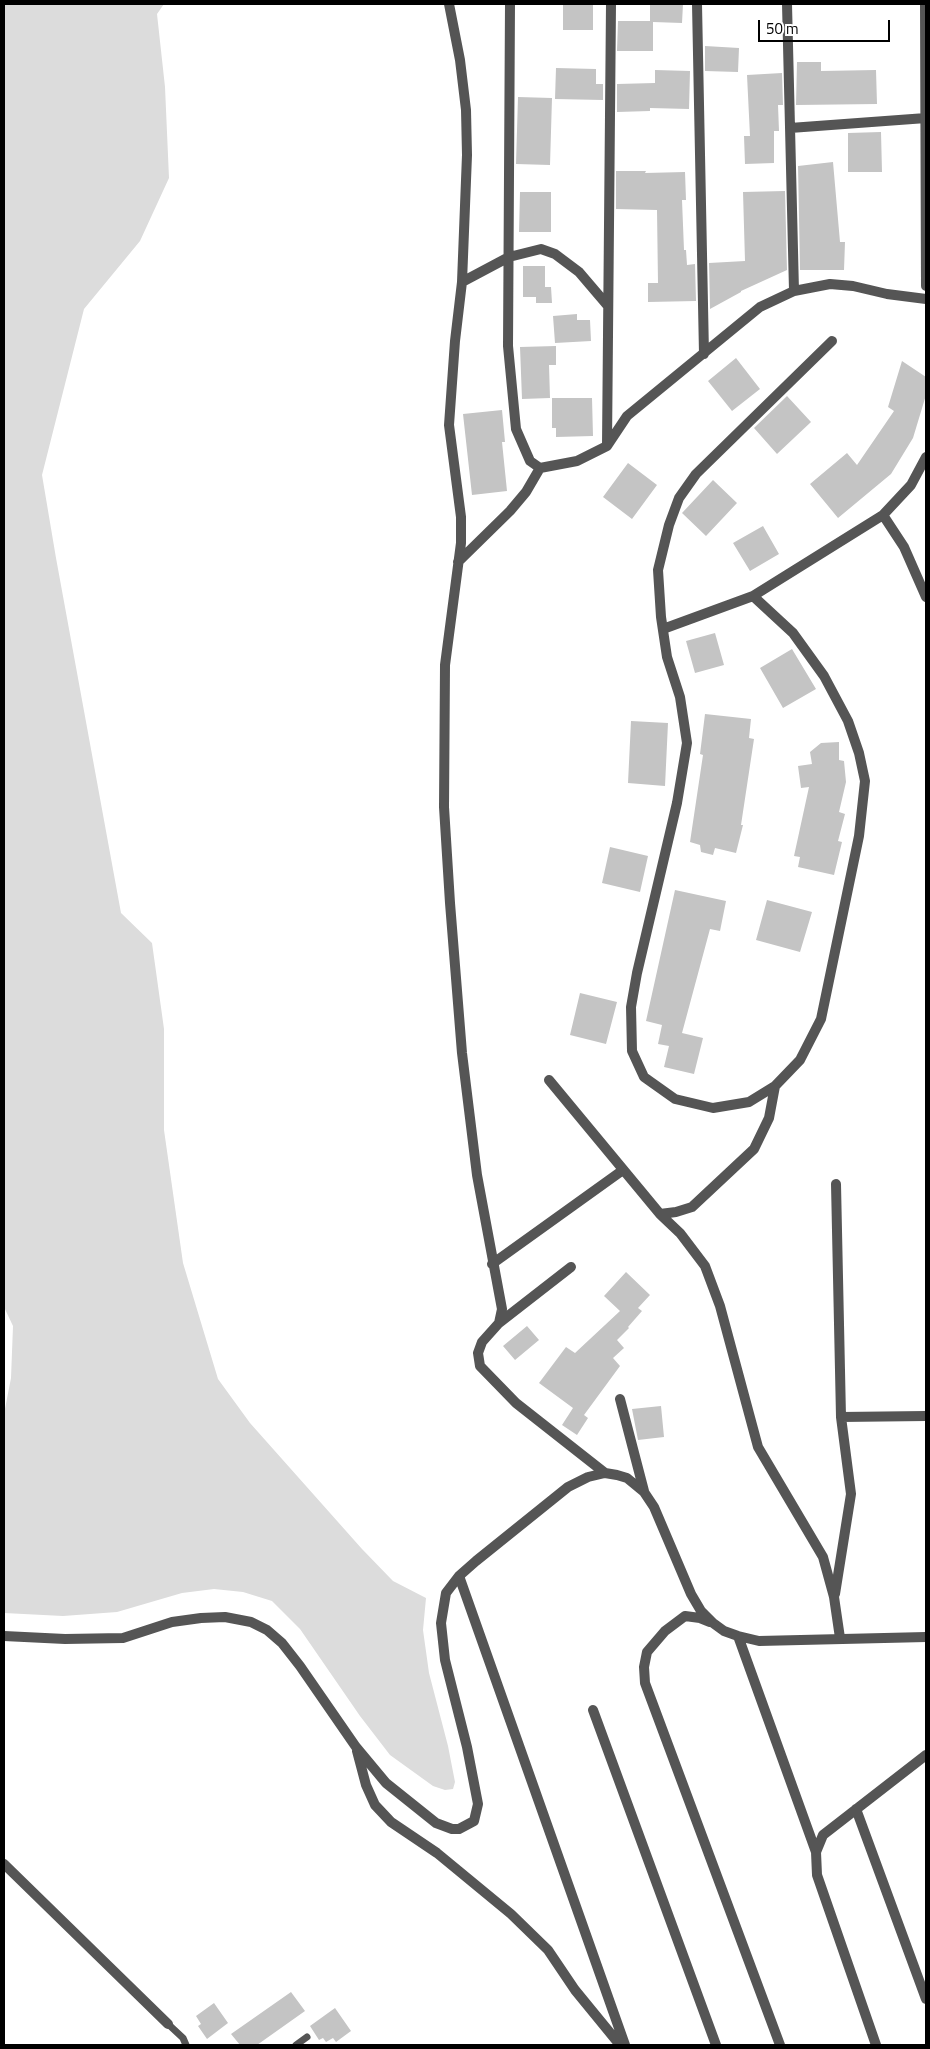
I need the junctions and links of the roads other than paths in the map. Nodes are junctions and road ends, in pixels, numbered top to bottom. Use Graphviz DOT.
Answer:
graph roads {
  1 [pos="449,4"];
  2 [pos="510,4"];
  3 [pos="611,4"];
  4 [pos="697,4"];
  5 [pos="787,4"];
  6 [pos="925,4"];
  7 [pos="926,118"];
  8 [pos="790,128"];
  9 [pos="508,257"];
  10 [pos="462,282"];
  11 [pos="926,286"];
  12 [pos="794,291"];
  13 [pos="926,299"];
  14 [pos="608,306"];
  15 [pos="832,341"];
  16 [pos="704,354"];
  17 [pos="607,446"];
  18 [pos="926,457"];
  19 [pos="540,468"];
  20 [pos="883,515"];
  21 [pos="458,562"];
  22 [pos="753,596"];
  23 [pos="926,597"];
  24 [pos="663,629"];
  25 [pos="549,1080"];
  26 [pos="775,1086"];
  27 [pos="623,1170"];
  28 [pos="836,1184"];
  29 [pos="660,1214"];
  30 [pos="492,1264"];
  31 [pos="571,1266"];
  32 [pos="499,1323"];
  33 [pos="620,1399"];
  34 [pos="926,1416"];
  35 [pos="841,1417"];
  36 [pos="605,1473"];
  37 [pos="644,1492"];
  38 [pos="459,1576"];
  39 [pos="834,1597"];
  40 [pos="713,1623"];
  41 [pos="4,1636"];
  42 [pos="738,1636"];
  43 [pos="926,1637"];
  44 [pos="840,1638"];
  45 [pos="592,1710"];
  46 [pos="356,1748"];
  47 [pos="926,1758"];
  48 [pos="856,1809"];
  49 [pos="816,1852"];
  50 [pos="4,1864"];
  51 [pos="926,1999"];
  52 [pos="168,2024"];
  53 [pos="308,2037"];
  54 [pos="186,2045"];
  55 [pos="296,2045"];
  56 [pos="620,2045"];
  57 [pos="625,2045"];
  58 [pos="716,2045"];
  59 [pos="780,2045"];
  60 [pos="876,2045"];
  1 -- 10 [label="street"];
  2 -- 9 [label="street"];
  3 -- 14 [label="street"];
  4 -- 16 [label="street"];
  5 -- 8 [label="street"];
  6 -- 7 [label="street"];
  7 -- 8 [label="street"];
  7 -- 11 [label="street"];
  8 -- 12 [label="street"];
  9 -- 10 [label="street"];
  9 -- 14 [label="street"];
  9 -- 19 [label="street"];
  10 -- 21 [label="street"];
  12 -- 13 [label="street"];
  12 -- 16 [label="street"];
  14 -- 17 [label="street"];
  15 -- 24 [label="street"];
  16 -- 17 [label="street"];
  17 -- 19 [label="street"];
  18 -- 20 [label="street"];
  19 -- 21 [label="street"];
  20 -- 22 [label="street"];
  20 -- 23 [label="street"];
  21 -- 30 [label="street"];
  22 -- 24 [label="street"];
  22 -- 26 [label="street"];
  24 -- 26 [label="street"];
  25 -- 27 [label="street"];
  26 -- 29 [label="street"];
  27 -- 29 [label="street"];
  27 -- 30 [label="street"];
  28 -- 35 [label="street"];
  29 -- 39 [label="street"];
  30 -- 32 [label="street"];
  31 -- 32 [label="street"];
  32 -- 36 [label="street"];
  33 -- 37 [label="street"];
  34 -- 35 [label="street"];
  35 -- 39 [label="street"];
  36 -- 37 [label="street"];
  36 -- 38 [label="street"];
  37 -- 40 [label="street"];
  38 -- 46 [label="street"];
  38 -- 57 [label="street"];
  39 -- 44 [label="street"];
  40 -- 42 [label="street"];
  40 -- 59 [label="street"];
  41 -- 46 [label="street"];
  42 -- 44 [label="street"];
  42 -- 49 [label="street"];
  43 -- 44 [label="street"];
  45 -- 58 [label="street"];
  46 -- 56 [label="street"];
  47 -- 48 [label="street"];
  48 -- 49 [label="street"];
  48 -- 51 [label="street"];
  49 -- 60 [label="street"];
  50 -- 52 [label="street"];
  52 -- 54 [label="lane"];
  53 -- 55 [label="lane"];
}
